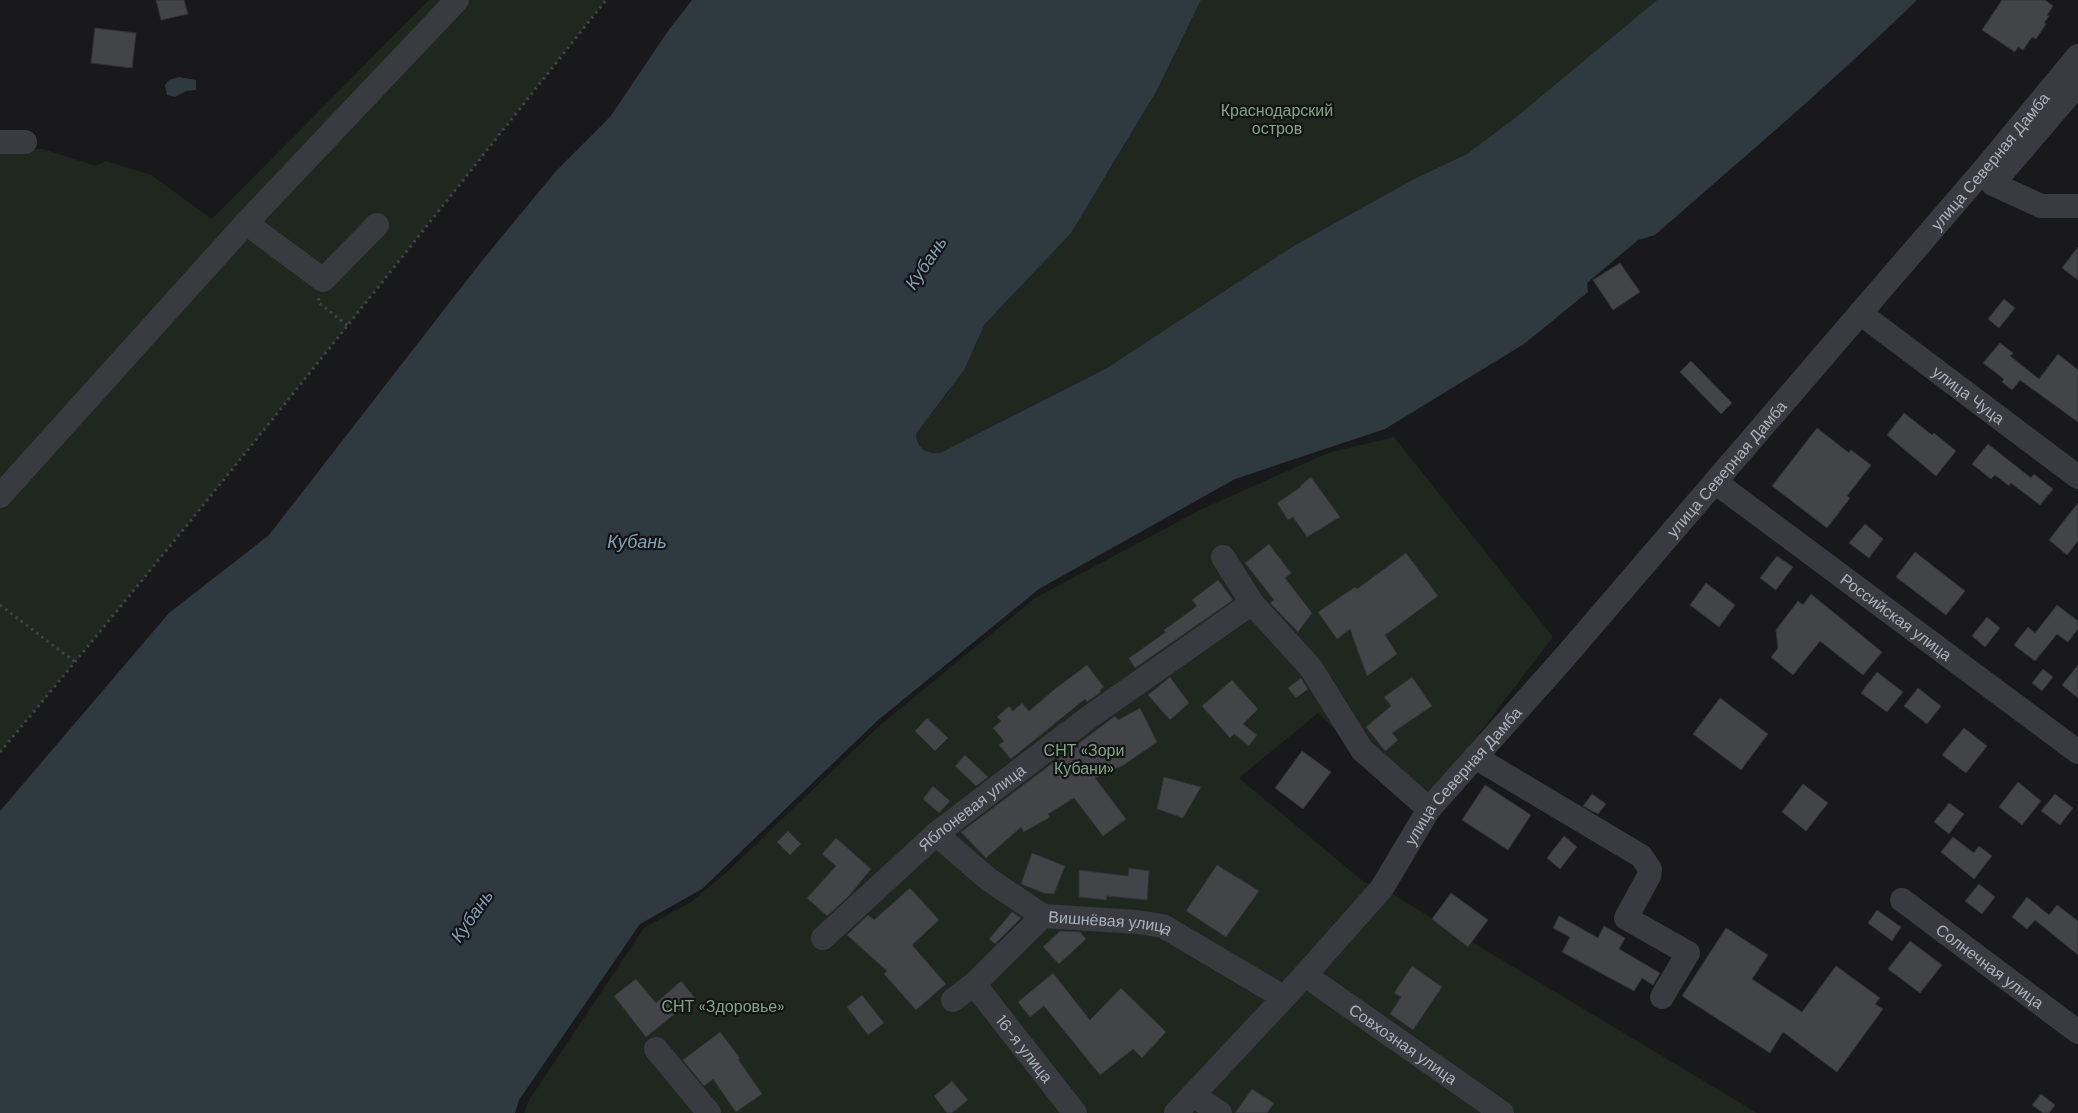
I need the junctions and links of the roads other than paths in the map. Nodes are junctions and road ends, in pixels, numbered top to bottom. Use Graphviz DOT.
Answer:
graph roads {
  1 [pos="456,0"];
  2 [pos="2078,56"];
  3 [pos="2078,84"];
  4 [pos="0,142"];
  5 [pos="25,142"];
  6 [pos="1993,184"];
  7 [pos="2078,206"];
  8 [pos="246,223"];
  9 [pos="377,225"];
  10 [pos="1860,313"];
  11 [pos="2078,477"];
  12 [pos="1715,482"];
  13 [pos="0,496"];
  14 [pos="1224,557"];
  15 [pos="1252,602"];
  16 [pos="2078,752"];
  17 [pos="1475,757"];
  18 [pos="1429,809"];
  19 [pos="936,834"];
  20 [pos="1902,900"];
  21 [pos="1043,916"];
  22 [pos="823,938"];
  23 [pos="1305,975"];
  24 [pos="974,984"];
  25 [pos="1283,997"];
  26 [pos="1662,997"];
  27 [pos="953,1000"];
  28 [pos="2078,1032"];
  29 [pos="656,1049"];
  30 [pos="1193,1095"];
  31 [pos="709,1113"];
  32 [pos="1075,1113"];
  33 [pos="1176,1113"];
  34 [pos="1220,1113"];
  35 [pos="1502,1113"];
  1 -- 8 [label="street"];
  2 -- 10 [label="street, улица Северная Дамба"];
  3 -- 6 [label="street"];
  4 -- 5 [label="street"];
  6 -- 7 [label="street"];
  6 -- 10 [label="street"];
  8 -- 9 [label="street"];
  8 -- 13 [label="street"];
  10 -- 11 [label="street, улица Чуца"];
  10 -- 12 [label="street, улица Северная Дамба"];
  12 -- 16 [label="street, Российская улица"];
  12 -- 17 [label="street, улица Северная Дамба"];
  14 -- 15 [label="street"];
  15 -- 18 [label="street"];
  15 -- 19 [label="street, Яблоневая улица"];
  17 -- 18 [label="street, улица Северная Дамба"];
  17 -- 26 [label="street"];
  18 -- 23 [label="street, улица Северная Дамба"];
  19 -- 21 [label="street"];
  19 -- 22 [label="street, Яблоневая улица"];
  20 -- 28 [label="street, Солнечная улица"];
  21 -- 24 [label="street, Вишнёвая улица"];
  21 -- 25 [label="street, Вишнёвая улица"];
  23 -- 25 [label="street, улица Северная Дамба"];
  23 -- 35 [label="street, Совхозная улица"];
  24 -- 27 [label="street, Вишнёвая улица"];
  24 -- 32 [label="street, 16-я улица"];
  25 -- 30 [label="street, улица Северная Дамба"];
  29 -- 31 [label="street"];
  30 -- 33 [label="street, улица Северная Дамба"];
  30 -- 34 [label="street"];
}
